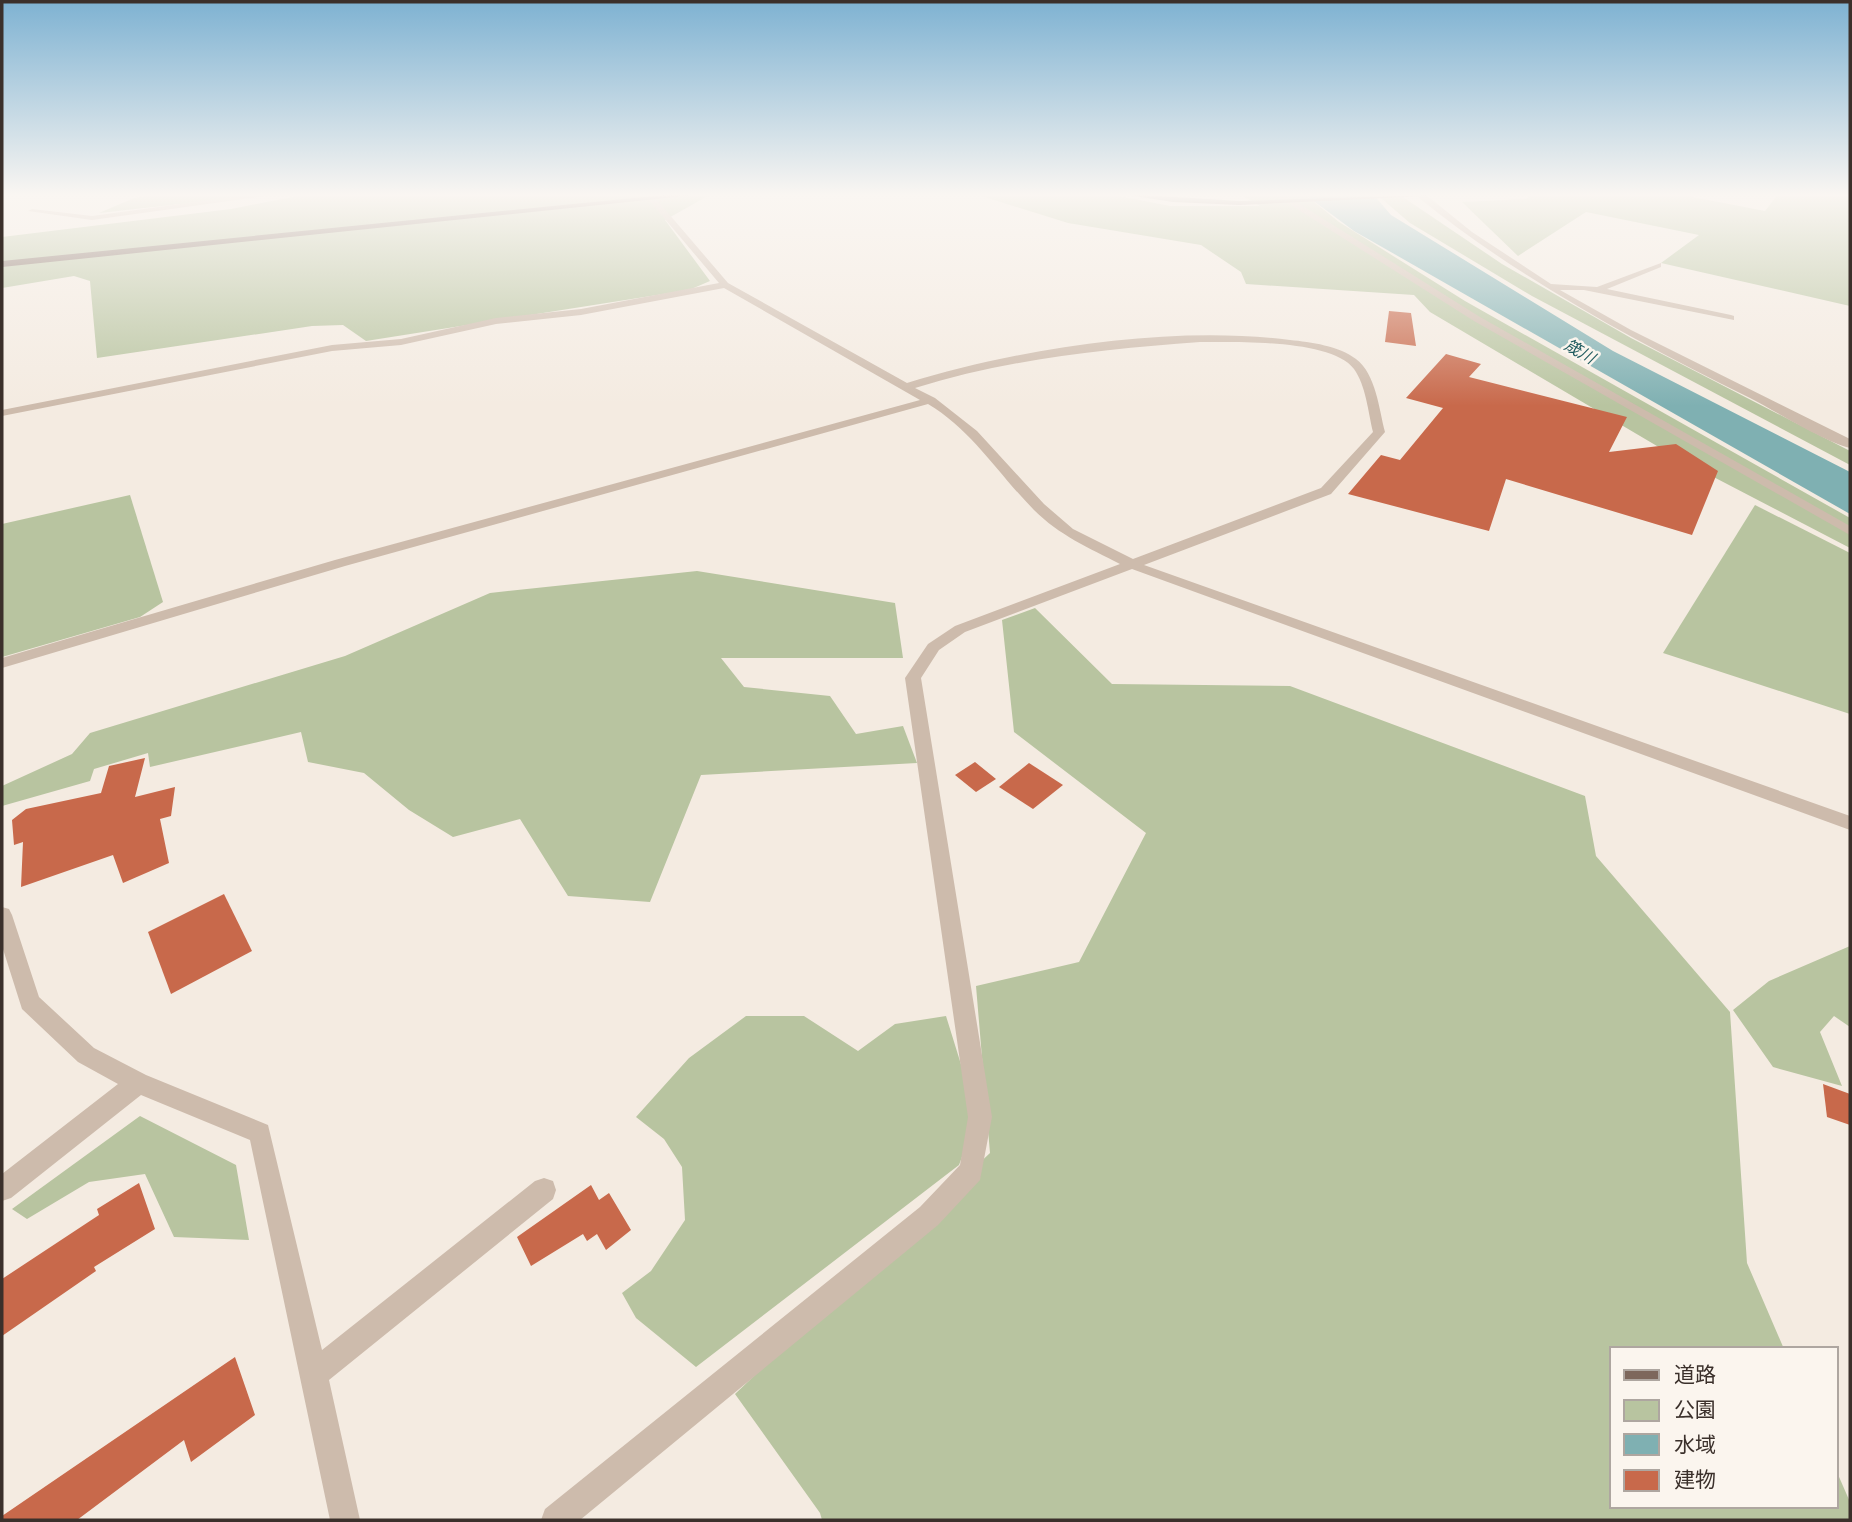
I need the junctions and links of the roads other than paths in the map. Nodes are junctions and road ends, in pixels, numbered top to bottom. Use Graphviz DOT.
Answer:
graph roads {
  1 [pos="707,264"];
  2 [pos="1389,264"];
  3 [pos="1512,264"];
  4 [pos="1658,265"];
  5 [pos="725,285"];
  6 [pos="1547,286"];
  7 [pos="1597,290"];
  8 [pos="1731,317"];
  9 [pos="909,386"];
  10 [pos="931,400"];
  11 [pos="2,412"];
  12 [pos="1850,444"];
  13 [pos="1850,531"];
  14 [pos="1130,564"];
  15 [pos="2,663"];
  16 [pos="1850,823"];
  17 [pos="2,915"];
  18 [pos="138,1083"];
  19 [pos="2,1189"];
  20 [pos="544,1190"];
  21 [pos="313,1375"];
  22 [pos="345,1520"];
  23 [pos="556,1520"];
  1 -- 5 [label="street"];
  2 -- 13 [label="street"];
  3 -- 6 [label="street"];
  4 -- 7 [label="street"];
  5 -- 9 [label="street"];
  5 -- 11 [label="street"];
  6 -- 7 [label="street"];
  6 -- 12 [label="street"];
  7 -- 8 [label="street"];
  9 -- 10 [label="street"];
  9 -- 14 [label="street"];
  10 -- 14 [label="street"];
  10 -- 15 [label="street"];
  14 -- 16 [label="street"];
  14 -- 23 [label="street"];
  17 -- 18 [label="street"];
  18 -- 19 [label="street"];
  18 -- 21 [label="street"];
  20 -- 21 [label="street"];
  21 -- 22 [label="street"];
}
